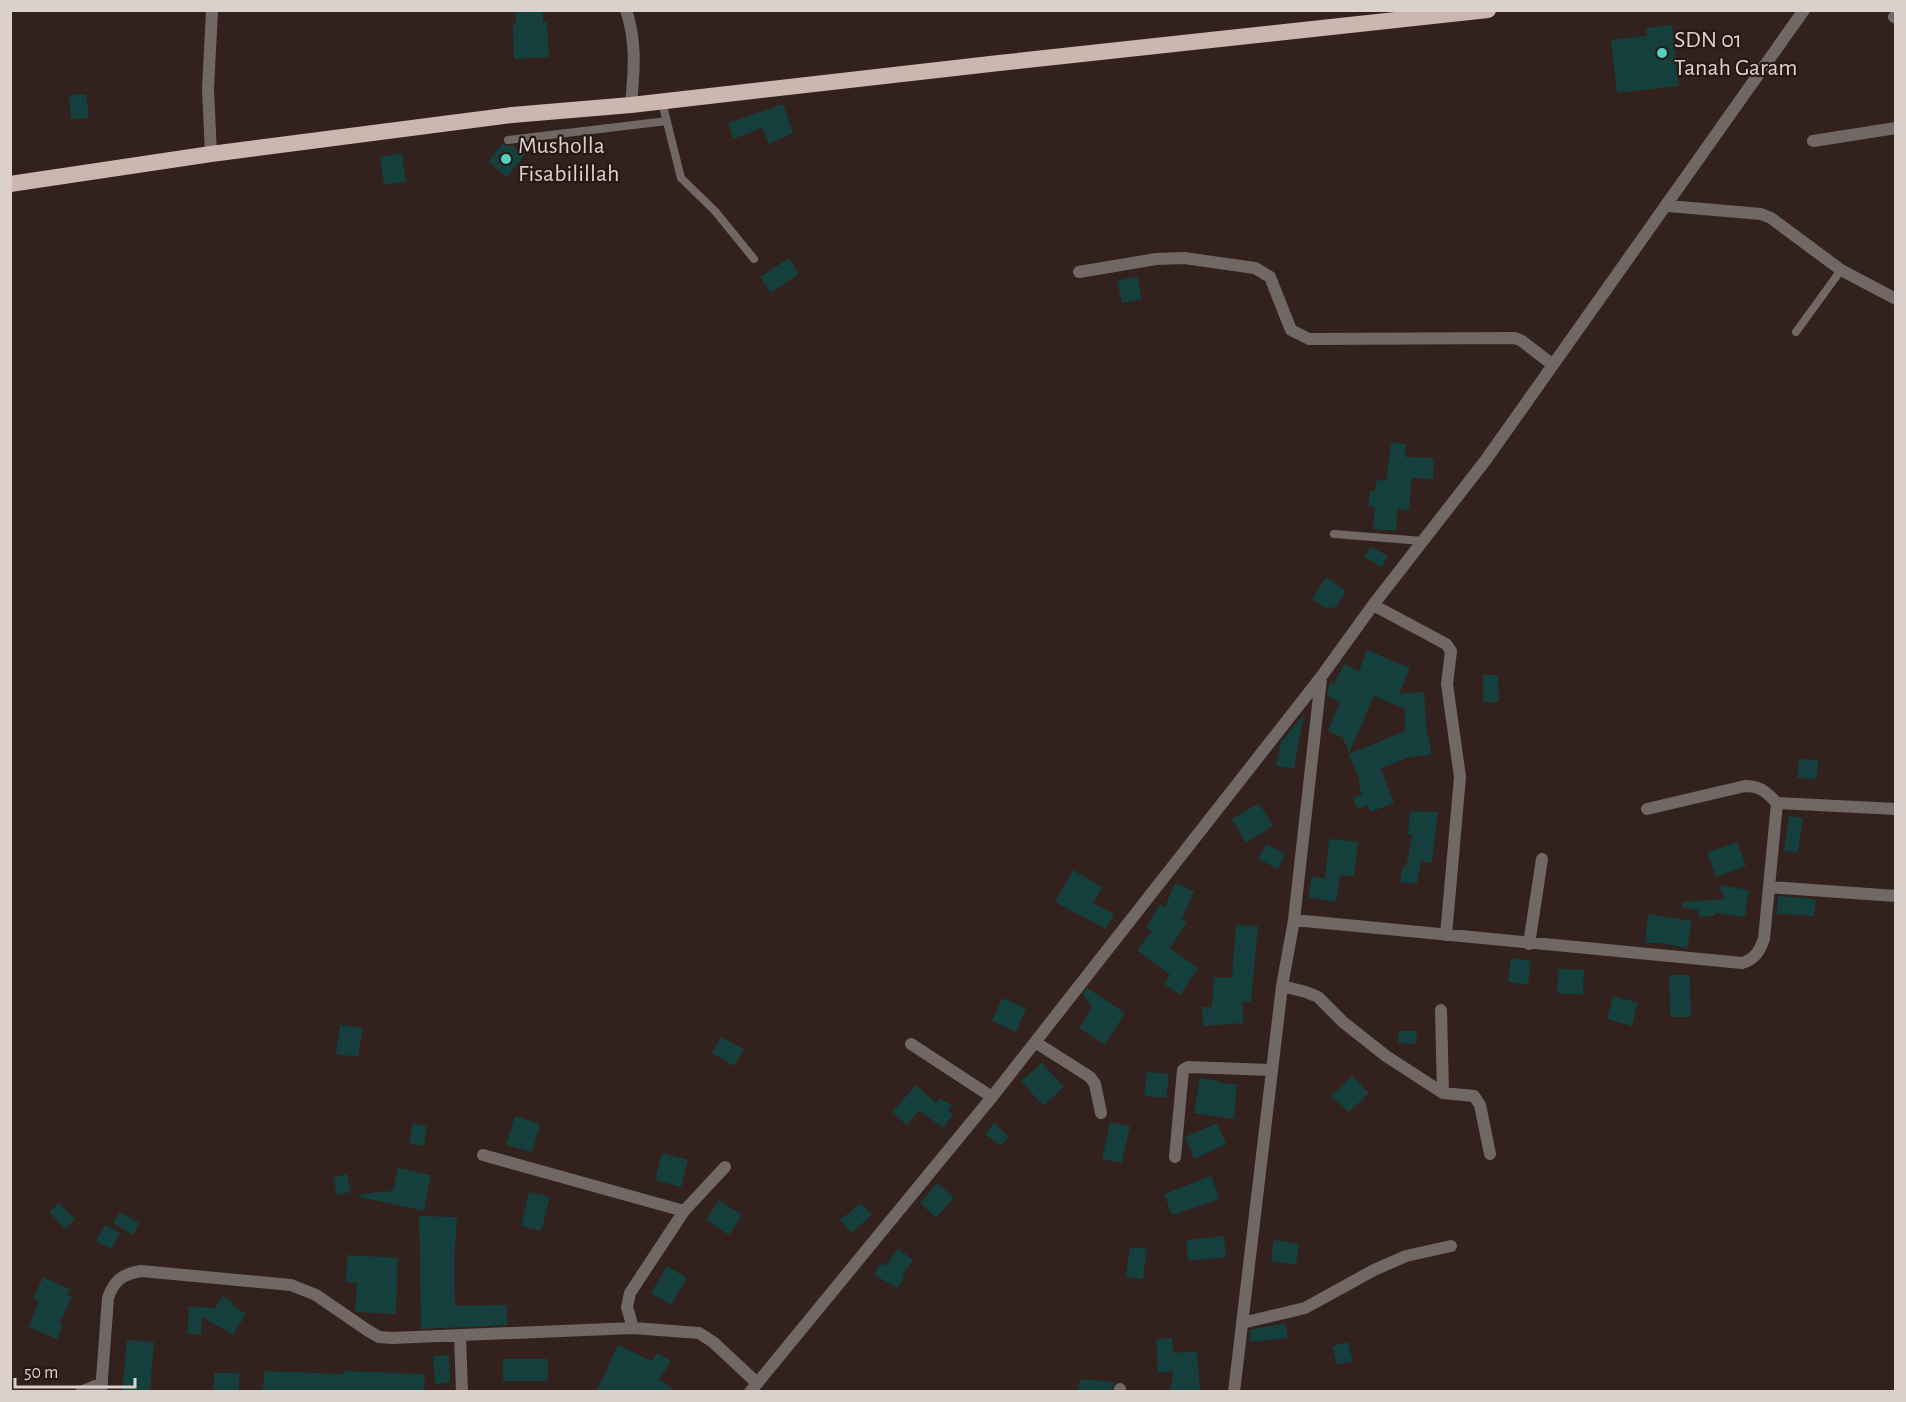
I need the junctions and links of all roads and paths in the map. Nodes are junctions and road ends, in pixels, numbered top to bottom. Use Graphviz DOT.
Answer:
graph roads {
  1 [pos="212,10"];
  2 [pos="626,10"];
  3 [pos="1488,10"];
  4 [pos="1804,10"];
  5 [pos="662,102"];
  6 [pos="631,105"];
  7 [pos="667,121"];
  8 [pos="1896,129"];
  9 [pos="508,141"];
  10 [pos="1812,141"];
  11 [pos="211,154"];
  12 [pos="10,184"];
  13 [pos="1668,206"];
  14 [pos="754,259"];
  15 [pos="1841,270"];
  16 [pos="1079,272"];
  17 [pos="1896,300"];
  18 [pos="1796,332"];
  19 [pos="1553,365"];
  20 [pos="1334,534"];
  21 [pos="1423,541"];
  22 [pos="1373,606"];
  23 [pos="1321,677"];
  24 [pos="1777,803"];
  25 [pos="1647,809"];
  26 [pos="1896,809"];
  27 [pos="1542,859"];
  28 [pos="1769,886"];
  29 [pos="1896,896"];
  30 [pos="1294,920"];
  31 [pos="1446,934"];
  32 [pos="1529,944"];
  33 [pos="1282,986"];
  34 [pos="1441,1010"];
  35 [pos="1035,1042"];
  36 [pos="911,1044"];
  37 [pos="1271,1070"];
  38 [pos="1443,1093"];
  39 [pos="992,1097"];
  40 [pos="1101,1113"];
  41 [pos="1490,1154"];
  42 [pos="483,1155"];
  43 [pos="1175,1157"];
  44 [pos="725,1167"];
  45 [pos="684,1211"];
  46 [pos="1451,1246"];
  47 [pos="1242,1323"];
  48 [pos="633,1328"];
  49 [pos="460,1335"];
  50 [pos="102,1387"];
  51 [pos="754,1387"];
  52 [pos="81,1392"];
  53 [pos="462,1392"];
  54 [pos="1234,1392"];
  1 -- 11 [label="street"];
  2 -- 6 [label="street"];
  3 -- 5 [label="highway"];
  4 -- 13 [label="street"];
  5 -- 6 [label="highway"];
  5 -- 7 [label="lane"];
  6 -- 11 [label="highway"];
  7 -- 9 [label="lane"];
  7 -- 14 [label="lane"];
  8 -- 10 [label="street"];
  11 -- 12 [label="highway"];
  13 -- 15 [label="street"];
  13 -- 19 [label="street"];
  15 -- 17 [label="street"];
  15 -- 18 [label="lane"];
  16 -- 19 [label="street"];
  19 -- 21 [label="street"];
  20 -- 21 [label="lane"];
  21 -- 22 [label="street"];
  22 -- 23 [label="street"];
  22 -- 31 [label="street"];
  23 -- 30 [label="street"];
  23 -- 35 [label="street"];
  24 -- 25 [label="street"];
  24 -- 26 [label="street"];
  24 -- 28 [label="street"];
  27 -- 32 [label="street"];
  28 -- 29 [label="street"];
  28 -- 32 [label="street"];
  30 -- 31 [label="street"];
  30 -- 33 [label="street"];
  31 -- 32 [label="street"];
  33 -- 37 [label="street"];
  33 -- 38 [label="street"];
  34 -- 38 [label="street"];
  35 -- 39 [label="street"];
  35 -- 40 [label="street"];
  36 -- 39 [label="street"];
  37 -- 43 [label="street"];
  37 -- 47 [label="street"];
  38 -- 41 [label="street"];
  39 -- 51 [label="street"];
  42 -- 45 [label="street"];
  44 -- 45 [label="street"];
  45 -- 48 [label="street"];
  46 -- 47 [label="street"];
  47 -- 54 [label="street"];
  48 -- 49 [label="street"];
  48 -- 51 [label="street"];
  49 -- 50 [label="street"];
  49 -- 53 [label="street"];
  50 -- 52 [label="street"];
}
